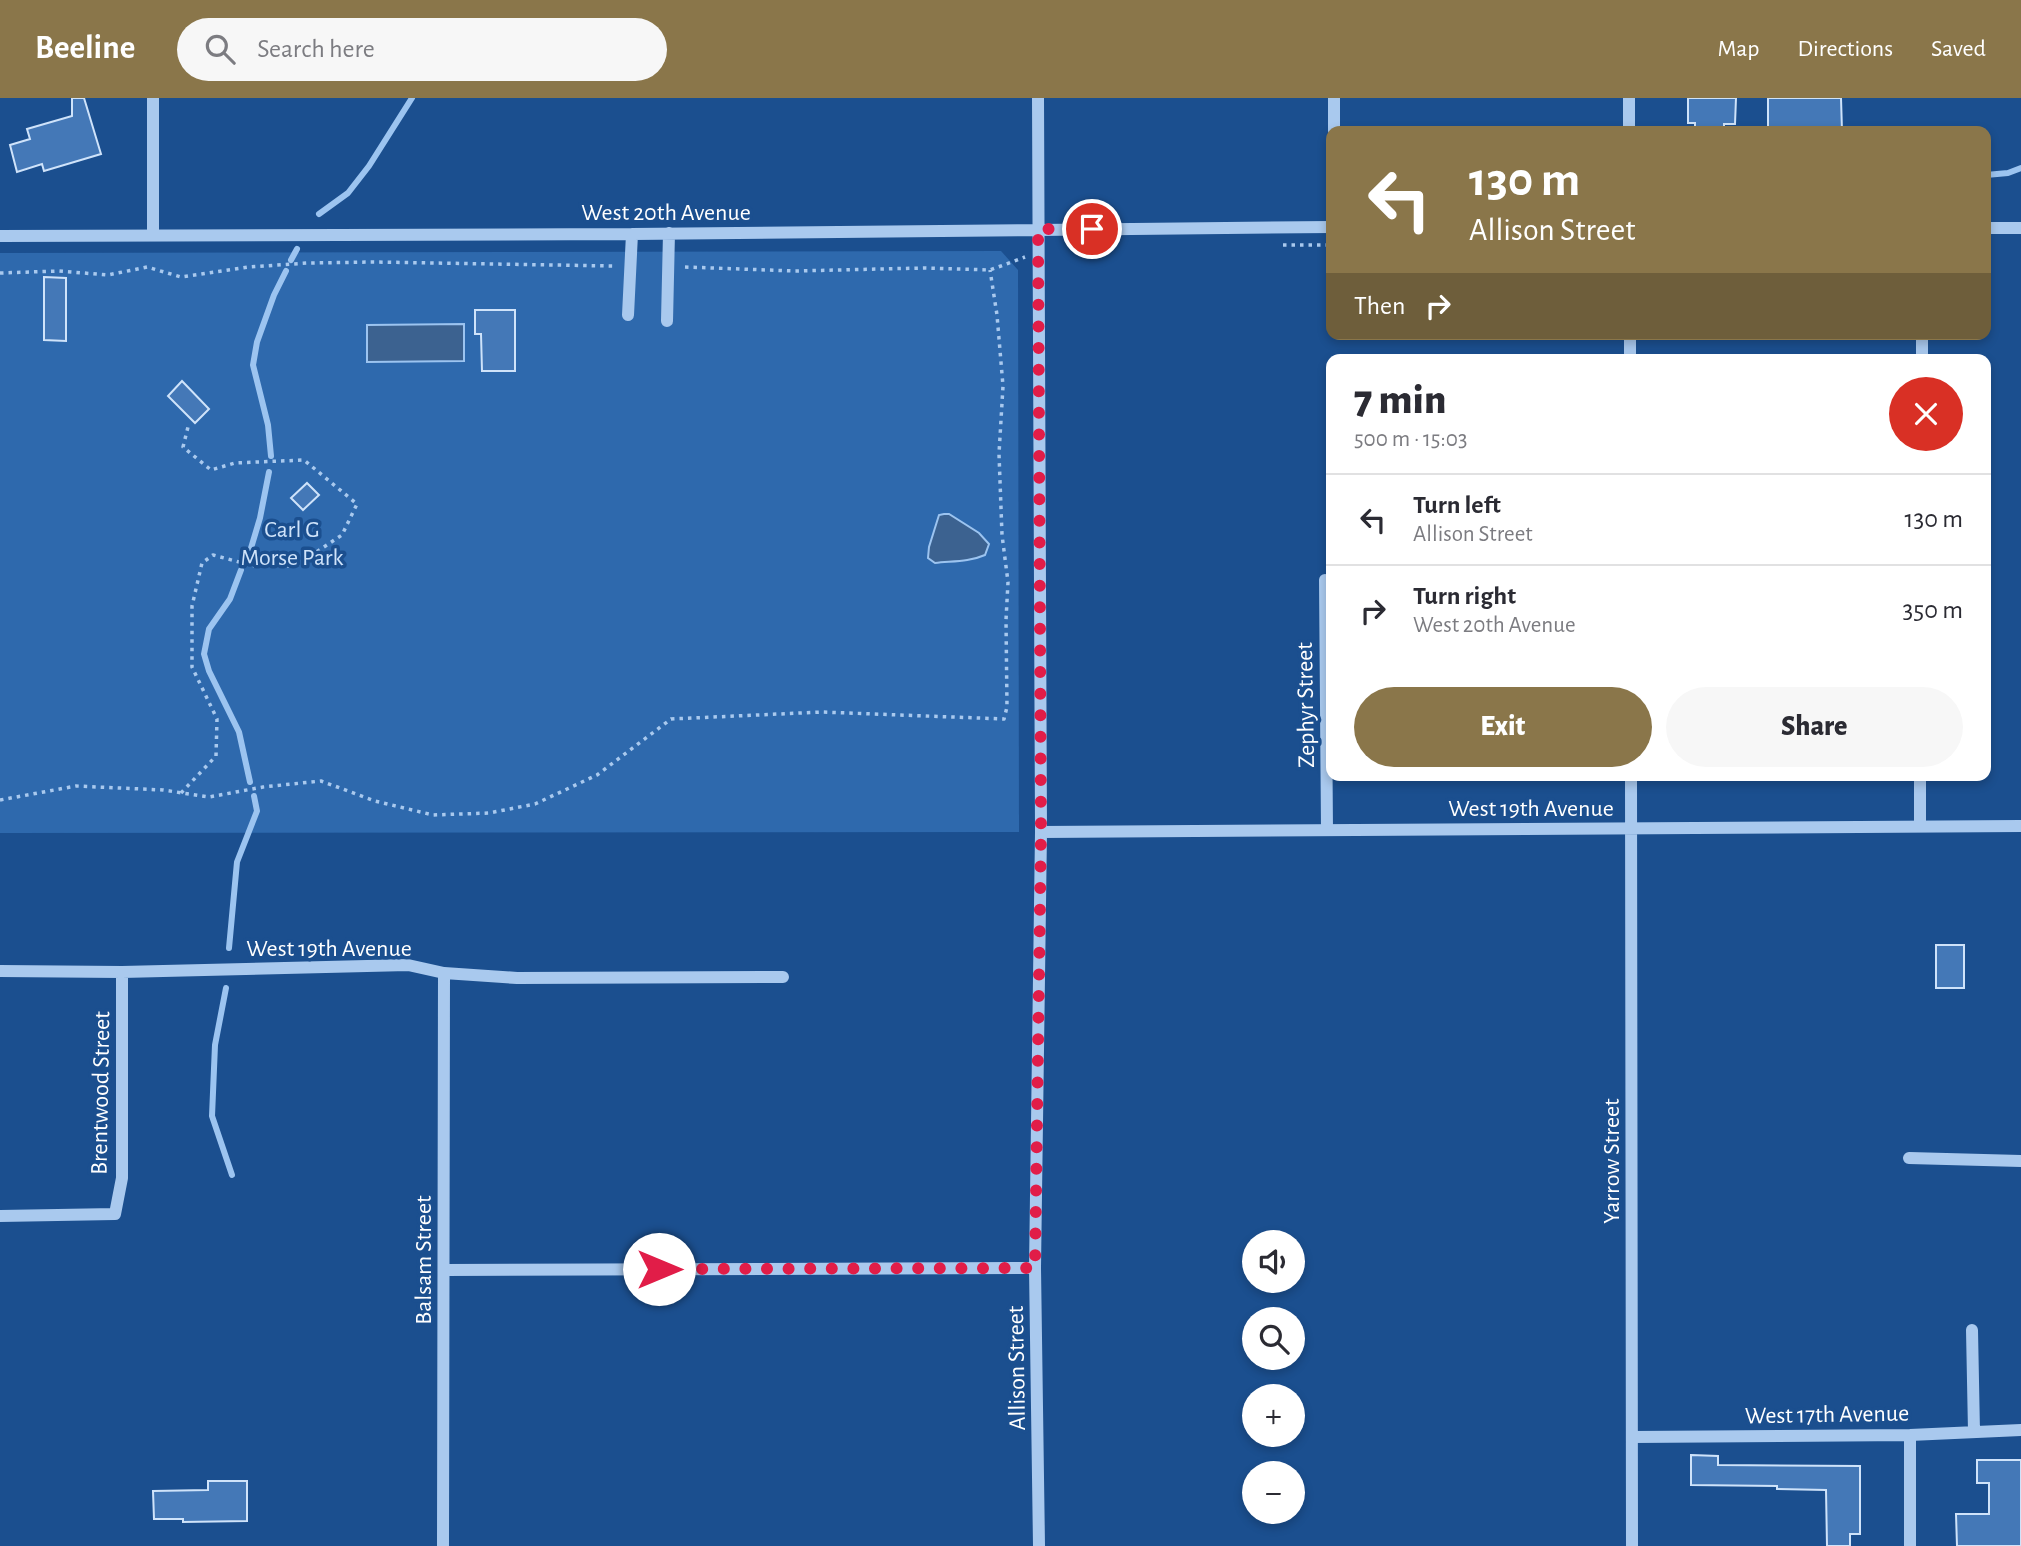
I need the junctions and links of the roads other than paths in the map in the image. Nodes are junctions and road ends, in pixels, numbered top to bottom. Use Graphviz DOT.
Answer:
graph roads {
  1 [pos="153,98"];
  2 [pos="1038,98"];
  3 [pos="1334,98"];
  4 [pos="1629,98"];
  5 [pos="1334,126"];
  6 [pos="1629,126"];
  7 [pos="1326,227"];
  8 [pos="1991,228"];
  9 [pos="2021,228"];
  10 [pos="1038,229"];
  11 [pos="668,233"];
  12 [pos="632,234"];
  13 [pos="153,235"];
  14 [pos="0,236"];
  15 [pos="628,315"];
  16 [pos="667,321"];
  17 [pos="1325,580"];
  18 [pos="1326,705"];
  19 [pos="1327,781"];
  20 [pos="1631,781"];
  21 [pos="1920,781"];
  22 [pos="1920,826"];
  23 [pos="2021,826"];
  24 [pos="1631,828"];
  25 [pos="1327,830"];
  26 [pos="1041,832"];
  27 [pos="0,971"];
  28 [pos="122,972"];
  29 [pos="444,973"];
  30 [pos="783,977"];
  31 [pos="1909,1158"];
  32 [pos="2021,1161"];
  33 [pos="0,1216"];
  34 [pos="1035,1268"];
  35 [pos="444,1270"];
  36 [pos="1972,1329"];
  37 [pos="2021,1430"];
  38 [pos="1974,1432"];
  39 [pos="1910,1435"];
  40 [pos="1633,1437"];
  41 [pos="443,1546"];
  42 [pos="1039,1546"];
  43 [pos="1632,1546"];
  44 [pos="1910,1546"];
  1 -- 13 [label="street"];
  2 -- 10 [label="street, Allison Street"];
  3 -- 5 [label="street"];
  4 -- 6 [label="street"];
  7 -- 10 [label="street, West 20th Avenue"];
  8 -- 9 [label="street"];
  10 -- 11 [label="street, West 20th Avenue"];
  10 -- 26 [label="street, Allison Street"];
  11 -- 12 [label="street, West 20th Avenue"];
  11 -- 16 [label="street"];
  12 -- 13 [label="street, West 20th Avenue"];
  12 -- 15 [label="street"];
  13 -- 14 [label="street, West 20th Avenue"];
  17 -- 18 [label="street, Zephyr Street"];
  19 -- 25 [label="street, Zephyr Street"];
  20 -- 24 [label="street, Yarrow Street"];
  21 -- 22 [label="street"];
  22 -- 23 [label="street, West 19th Avenue"];
  22 -- 24 [label="street, West 19th Avenue"];
  24 -- 25 [label="street, West 19th Avenue"];
  24 -- 40 [label="street, Yarrow Street"];
  25 -- 26 [label="street, West 19th Avenue"];
  26 -- 34 [label="street, Allison Street"];
  27 -- 28 [label="street, West 19th Avenue"];
  28 -- 29 [label="street, West 19th Avenue"];
  28 -- 33 [label="street, Brentwood Street"];
  29 -- 30 [label="street, West 19th Avenue"];
  29 -- 35 [label="street, Balsam Street"];
  31 -- 32 [label="street"];
  34 -- 35 [label="street"];
  34 -- 42 [label="street, Allison Street"];
  35 -- 41 [label="street, Balsam Street"];
  36 -- 38 [label="street"];
  37 -- 38 [label="street, West 17th Avenue"];
  38 -- 39 [label="street, West 17th Avenue"];
  39 -- 40 [label="street, West 17th Avenue"];
  39 -- 44 [label="street"];
  40 -- 43 [label="street, Yarrow Street"];
}
